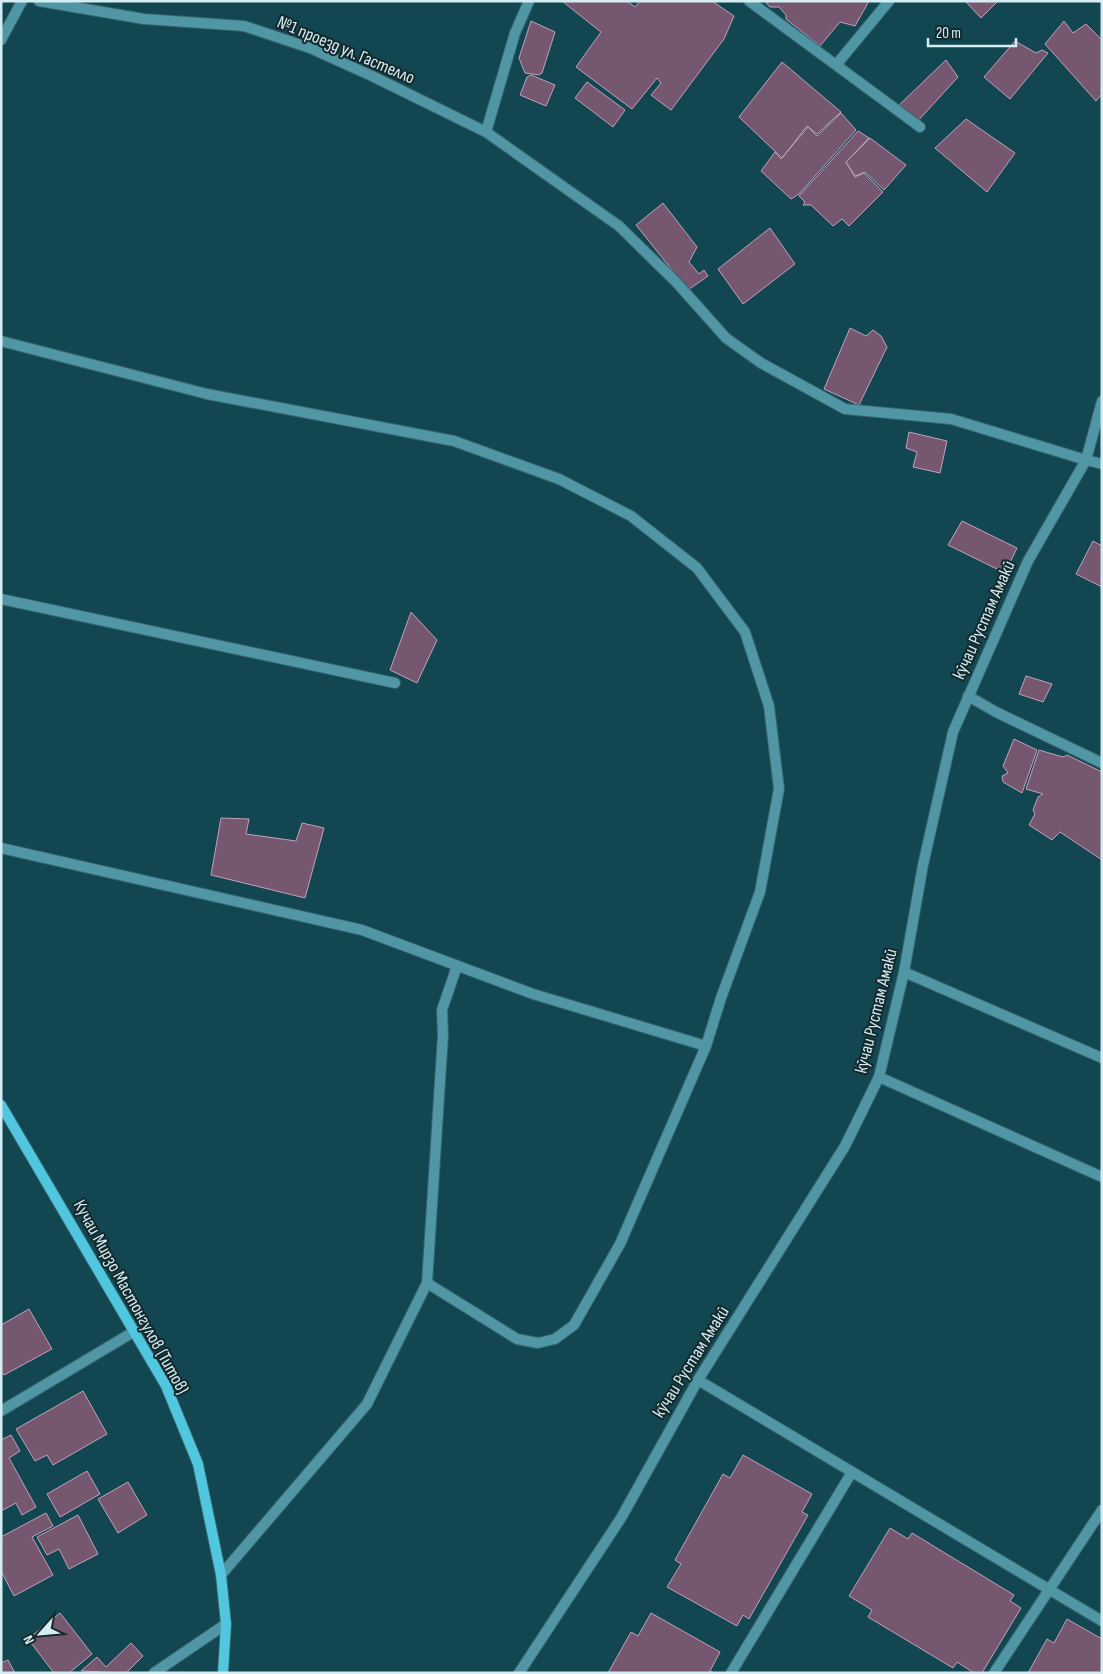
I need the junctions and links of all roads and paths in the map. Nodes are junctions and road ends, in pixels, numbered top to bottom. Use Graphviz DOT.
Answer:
graph roads {
  1 [pos="22,1"];
  2 [pos="39,1"];
  3 [pos="529,1"];
  4 [pos="749,1"];
  5 [pos="889,1"];
  6 [pos="1,40"];
  7 [pos="836,65"];
  8 [pos="920,127"];
  9 [pos="486,132"];
  10 [pos="1,341"];
  11 [pos="1102,401"];
  12 [pos="1086,460"];
  13 [pos="1102,464"];
  14 [pos="1,599"];
  15 [pos="395,683"];
  16 [pos="968,696"];
  17 [pos="1102,764"];
  18 [pos="1,848"];
  19 [pos="457,966"];
  20 [pos="904,972"];
  21 [pos="706,1046"];
  22 [pos="1102,1058"];
  23 [pos="879,1077"];
  24 [pos="1,1105"];
  25 [pos="1102,1177"];
  26 [pos="427,1283"];
  27 [pos="136,1331"];
  28 [pos="698,1380"];
  29 [pos="1,1411"];
  30 [pos="852,1472"];
  31 [pos="1102,1510"];
  32 [pos="222,1575"];
  33 [pos="1049,1589"];
  34 [pos="1102,1620"];
  35 [pos="226,1624"];
  36 [pos="154,1673"];
  37 [pos="223,1673"];
  38 [pos="520,1673"];
  39 [pos="731,1673"];
  40 [pos="994,1673"];
  1 -- 6 [label="street"];
  2 -- 9 [label="street, №1 проезд ул. Гастелло"];
  3 -- 9 [label="street"];
  4 -- 7 [label="street"];
  5 -- 7 [label="street"];
  7 -- 8 [label="street"];
  9 -- 12 [label="street, №1 проезд ул. Гастелло"];
  10 -- 21 [label="street"];
  11 -- 12 [label="street, кӯчаи Рустам Амакӣ"];
  12 -- 13 [label="street"];
  12 -- 16 [label="street, кӯчаи Рустам Амакӣ"];
  14 -- 15 [label="street"];
  16 -- 17 [label="street"];
  16 -- 20 [label="street, кӯчаи Рустам Амакӣ"];
  18 -- 19 [label="street"];
  19 -- 21 [label="street"];
  19 -- 26 [label="street"];
  20 -- 22 [label="street"];
  20 -- 23 [label="street, кӯчаи Рустам Амакӣ"];
  21 -- 26 [label="street"];
  23 -- 25 [label="street"];
  23 -- 28 [label="street, кӯчаи Рустам Амакӣ"];
  24 -- 27 [label="street, Кучаи Мирзо Мастонгулов (Титов)"];
  26 -- 32 [label="street"];
  27 -- 29 [label="street"];
  27 -- 32 [label="street, Кучаи Мирзо Мастонгулов (Титов)"];
  28 -- 30 [label="street"];
  28 -- 38 [label="street, кӯчаи Рустам Амакӣ"];
  30 -- 33 [label="street"];
  30 -- 39 [label="street"];
  31 -- 33 [label="street"];
  32 -- 35 [label="street, Кучаи Мирзо Мастонгулов (Титов)"];
  33 -- 34 [label="street"];
  33 -- 40 [label="street"];
  35 -- 36 [label="street"];
  35 -- 37 [label="street, Кучаи Мирзо Мастонгулов (Титов)"];
}
